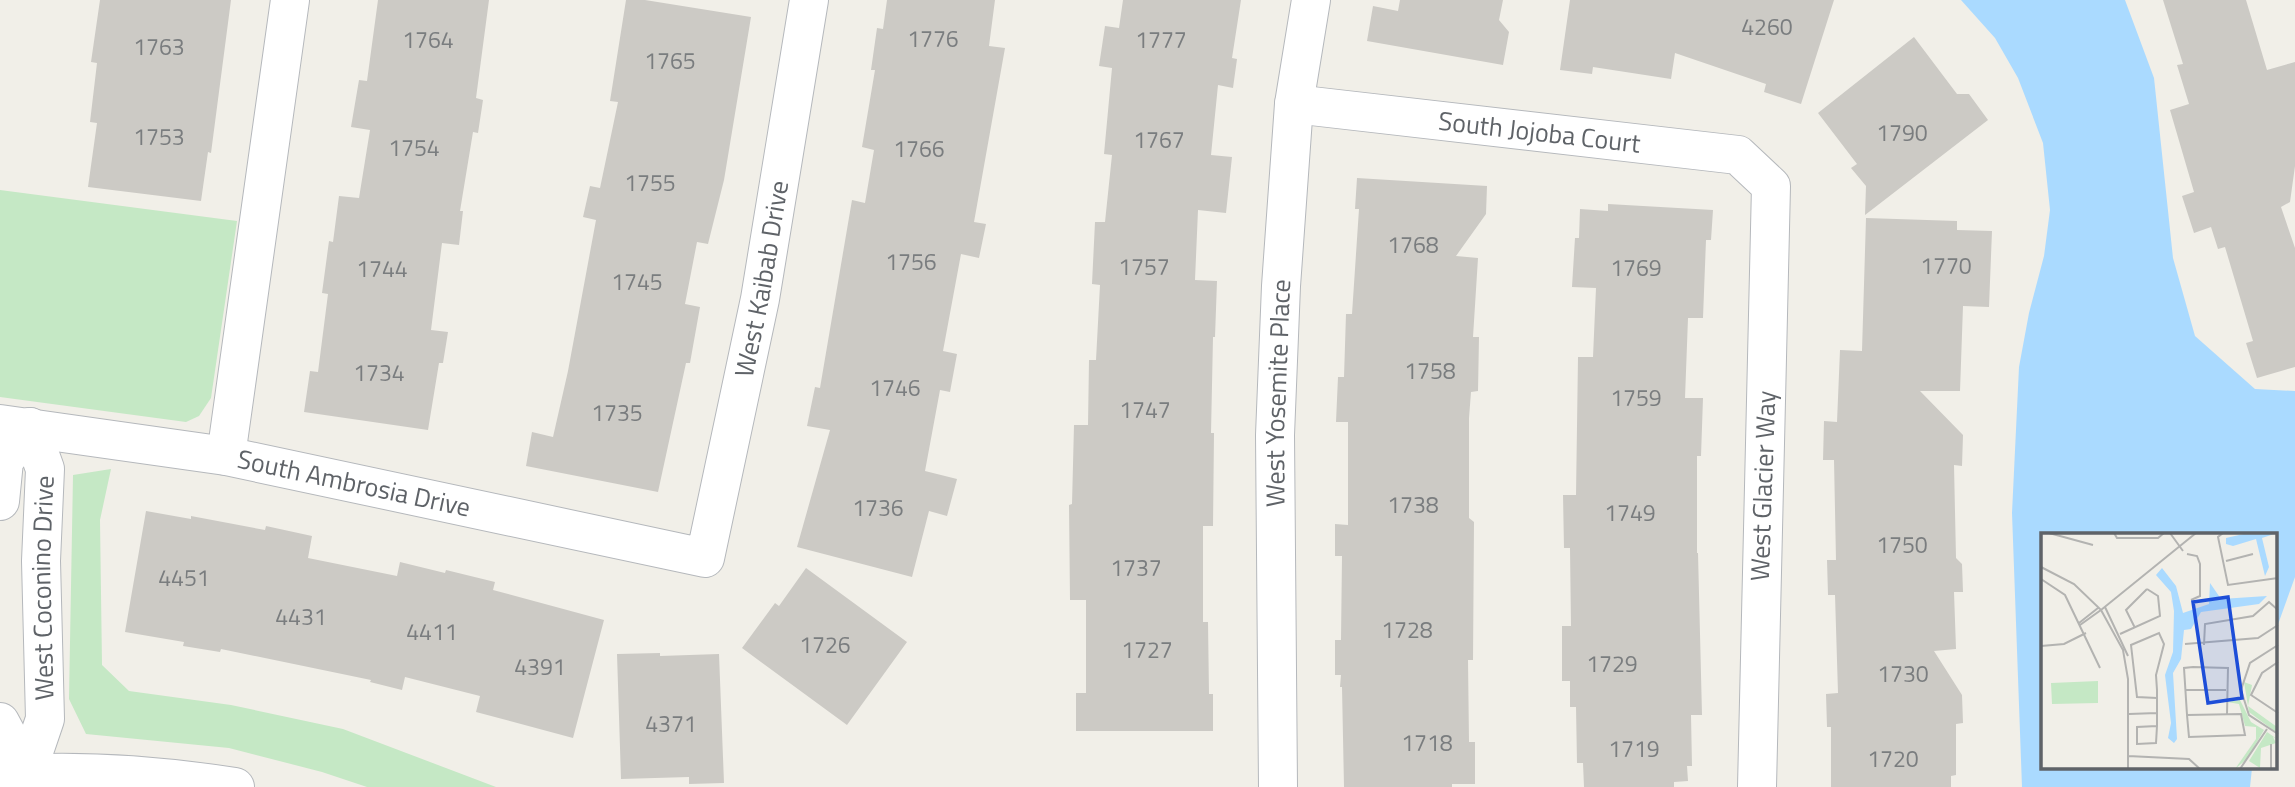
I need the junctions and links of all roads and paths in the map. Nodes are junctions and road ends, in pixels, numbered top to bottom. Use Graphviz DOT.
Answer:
graph roads {
  1 [pos="290,0"];
  2 [pos="809,0"];
  3 [pos="1311,0"];
  4 [pos="1294,104"];
  5 [pos="1771,186"];
  6 [pos="15,426"];
  7 [pos="226,456"];
  8 [pos="0,501"];
  9 [pos="705,558"];
  10 [pos="0,722"];
  11 [pos="14,774"];
  12 [pos="235,787"];
  13 [pos="1278,787"];
  14 [pos="1757,787"];
  1 -- 7 [label="street"];
  2 -- 9 [label="street, West Kaibab Drive"];
  3 -- 4 [label="street, West Yosemite Place"];
  4 -- 5 [label="street, South Jojoba Court"];
  4 -- 13 [label="street, West Yosemite Place"];
  5 -- 14 [label="street, West Glacier Way"];
  6 -- 7 [label="street, South Ambrosia Drive"];
  6 -- 8 [label="street, West Coconino Drive"];
  6 -- 11 [label="street, West Coconino Drive"];
  7 -- 9 [label="street, South Ambrosia Drive"];
  10 -- 11 [label="street, West Coconino Drive"];
  11 -- 12 [label="street"];
}
